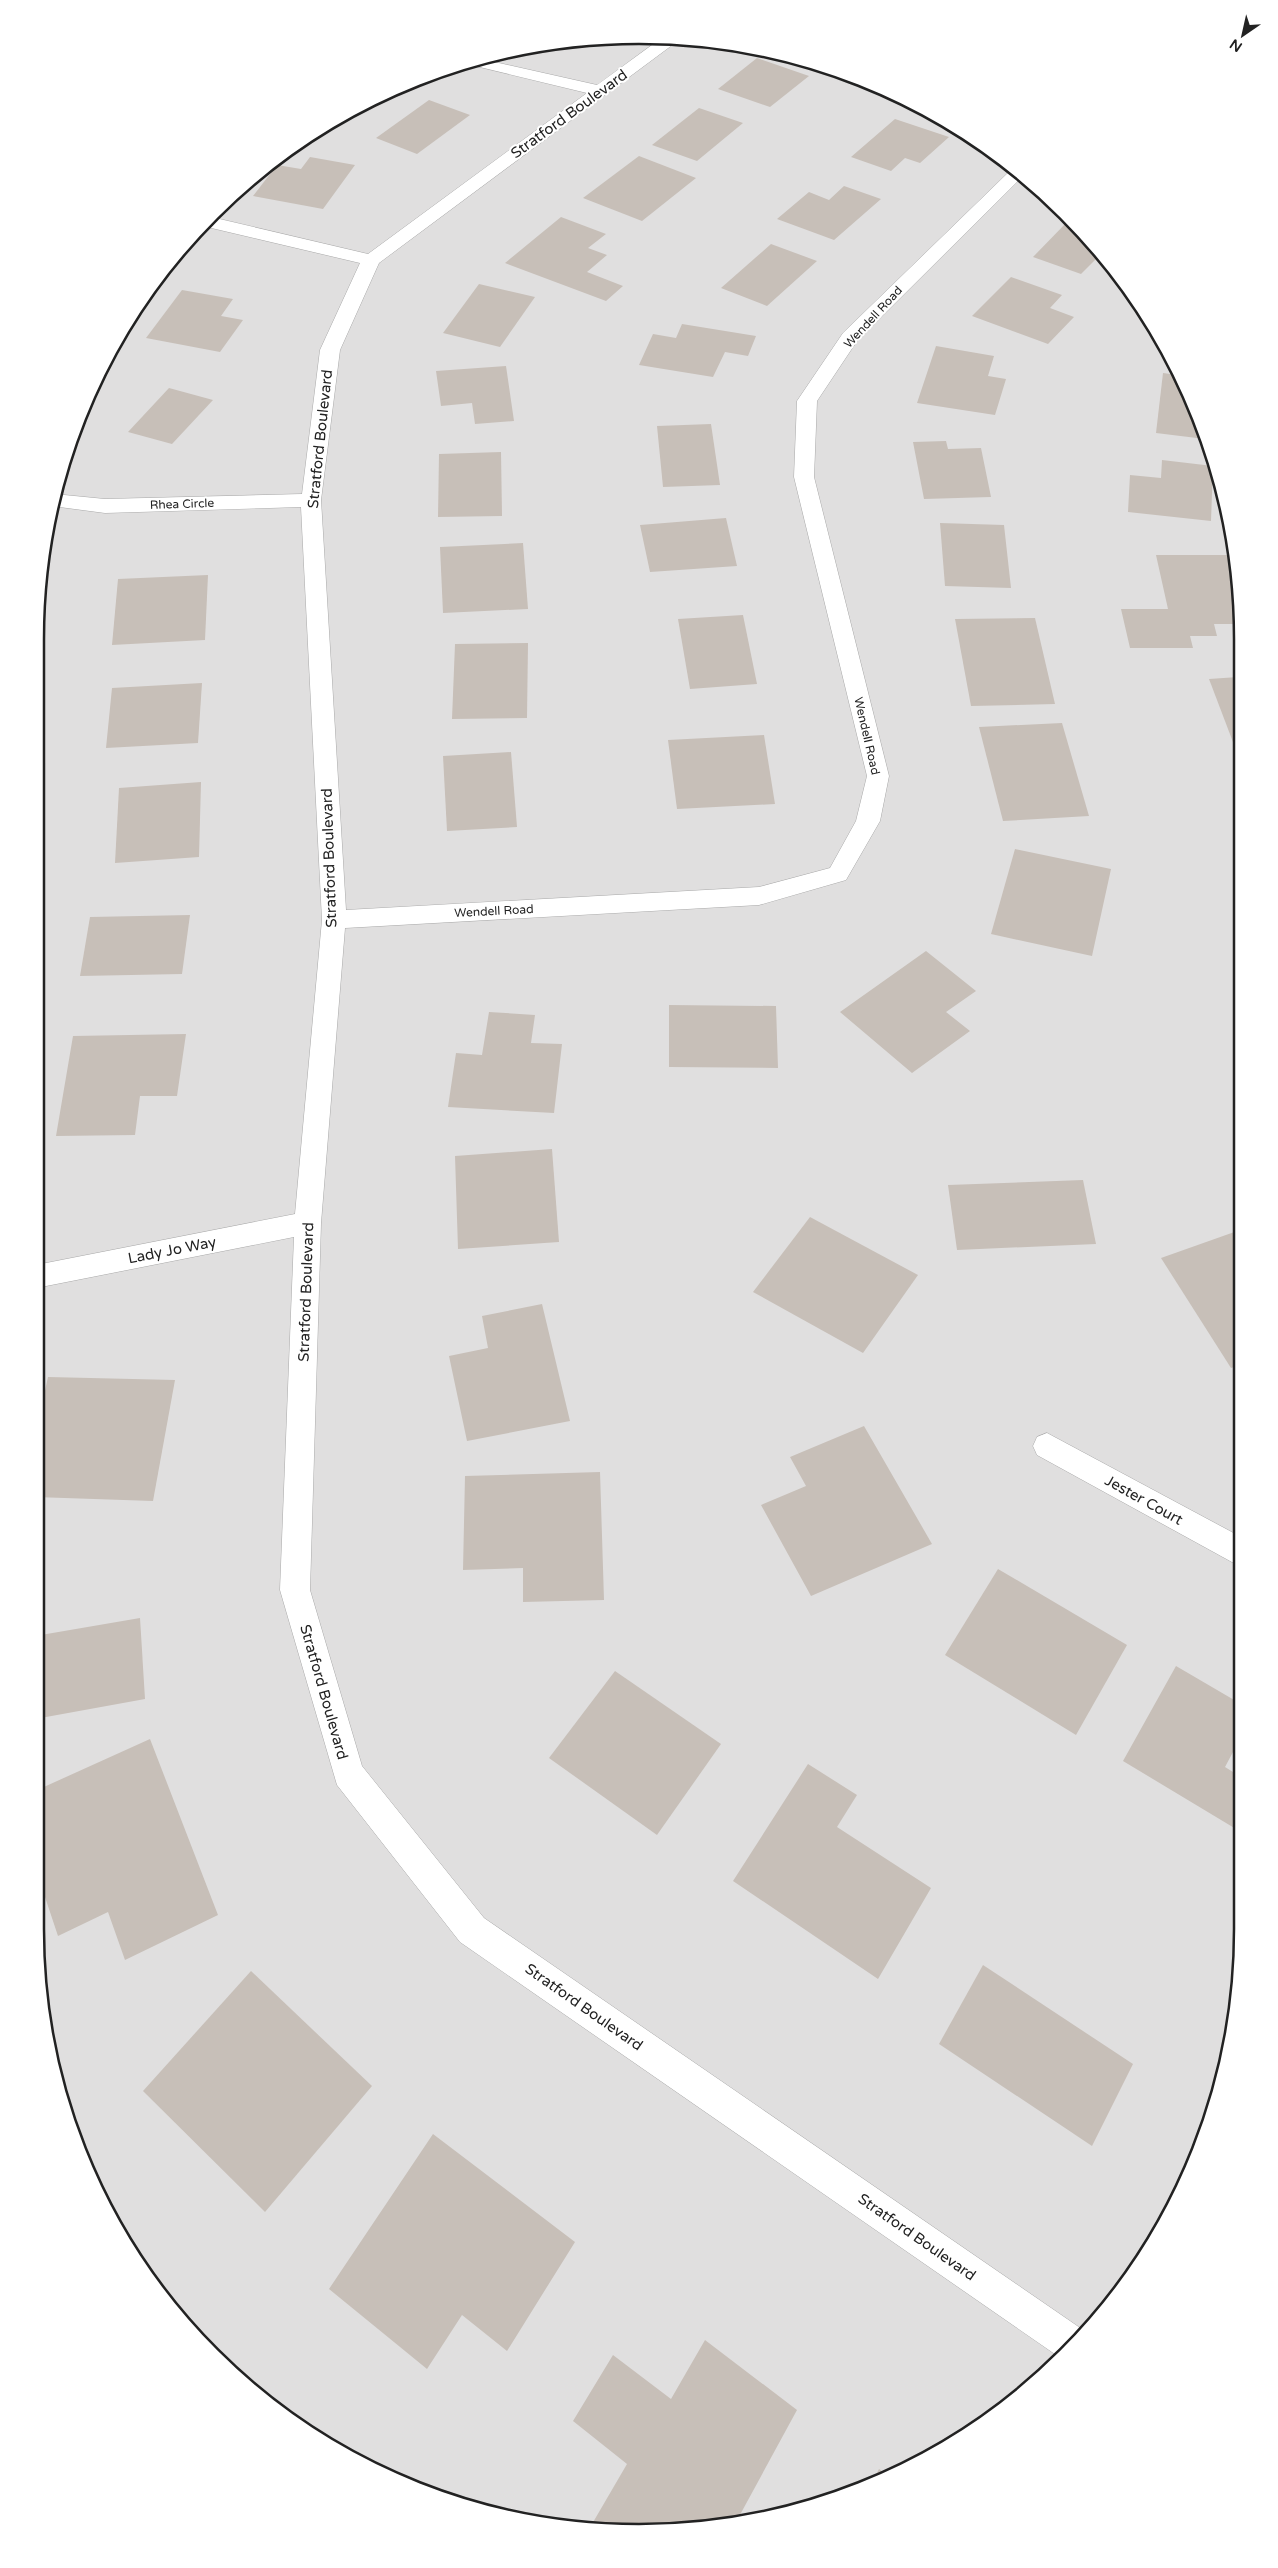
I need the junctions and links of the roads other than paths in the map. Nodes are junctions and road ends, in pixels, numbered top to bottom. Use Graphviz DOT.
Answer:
graph roads {
  1 [pos="663,45"];
  2 [pos="484,64"];
  3 [pos="599,91"];
  4 [pos="1013,176"];
  5 [pos="213,224"];
  6 [pos="371,260"];
  7 [pos="311,500"];
  8 [pos="60,501"];
  9 [pos="334,920"];
  10 [pos="308,1223"];
  11 [pos="44,1275"];
  12 [pos="1047,1446"];
  13 [pos="1234,1549"];
  14 [pos="1068,2342"];
  1 -- 3 [label="street, Stratford Boulevard"];
  2 -- 3 [label="street"];
  3 -- 6 [label="street, Stratford Boulevard"];
  4 -- 9 [label="street, Wendell Road"];
  5 -- 6 [label="street"];
  6 -- 7 [label="street, Stratford Boulevard"];
  7 -- 8 [label="street, Rhea Circle"];
  7 -- 9 [label="street, Stratford Boulevard"];
  9 -- 10 [label="street, Stratford Boulevard"];
  10 -- 11 [label="street, Lady Jo Way"];
  10 -- 14 [label="street, Stratford Boulevard"];
  12 -- 13 [label="street, Jester Court"];
}
